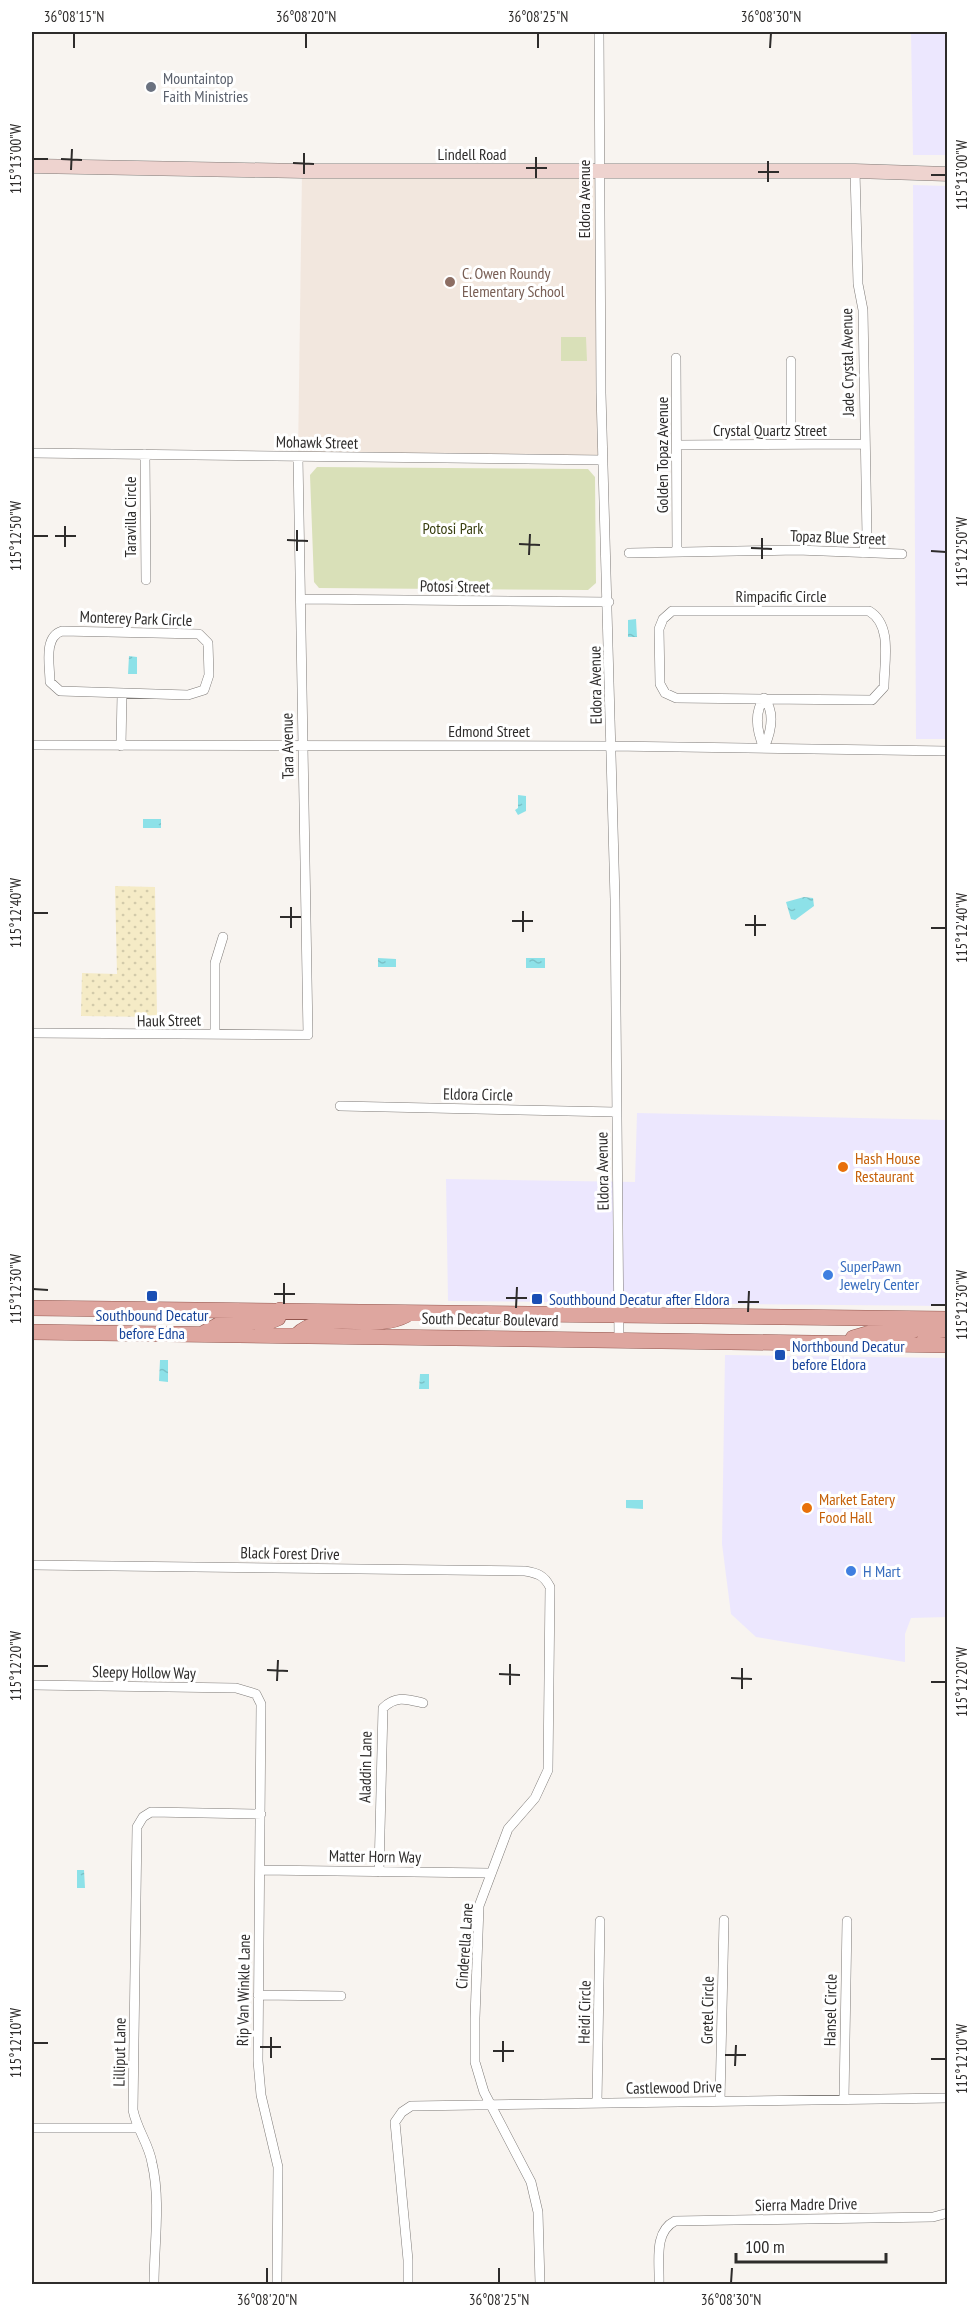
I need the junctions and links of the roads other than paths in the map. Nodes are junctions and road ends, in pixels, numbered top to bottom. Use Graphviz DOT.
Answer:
graph roads {
  1 [pos="599,32"];
  2 [pos="32,166"];
  3 [pos="599,171"];
  4 [pos="855,171"];
  5 [pos="948,174"];
  6 [pos="676,358"];
  7 [pos="791,361"];
  8 [pos="792,444"];
  9 [pos="864,444"];
  10 [pos="677,445"];
  11 [pos="32,453"];
  12 [pos="145,454"];
  13 [pos="298,457"];
  14 [pos="603,460"];
  15 [pos="677,552"];
  16 [pos="863,552"];
  17 [pos="629,553"];
  18 [pos="902,554"];
  19 [pos="146,580"];
  20 [pos="301,599"];
  21 [pos="609,602"];
  22 [pos="122,694"];
  23 [pos="765,698"];
  24 [pos="32,745"];
  25 [pos="121,746"];
  26 [pos="611,746"];
  27 [pos="301,747"];
  28 [pos="764,748"];
  29 [pos="948,751"];
  30 [pos="223,937"];
  31 [pos="32,1033"];
  32 [pos="215,1034"];
  33 [pos="308,1035"];
  34 [pos="340,1106"];
  35 [pos="616,1112"];
  36 [pos="32,1308"];
  37 [pos="280,1310"];
  38 [pos="411,1312"];
  39 [pos="619,1315"];
  40 [pos="765,1317"];
  41 [pos="919,1319"];
  42 [pos="948,1319"];
  43 [pos="948,1329"];
  44 [pos="32,1332"];
  45 [pos="202,1334"];
  46 [pos="296,1336"];
  47 [pos="619,1338"];
  48 [pos="767,1342"];
  49 [pos="837,1343"];
  50 [pos="922,1344"];
  51 [pos="948,1345"];
  52 [pos="32,1565"];
  53 [pos="546,1579"];
  54 [pos="32,1685"];
  55 [pos="256,1694"];
  56 [pos="423,1703"];
  57 [pos="261,1814"];
  58 [pos="260,1870"];
  59 [pos="380,1872"];
  60 [pos="489,1873"];
  61 [pos="724,1920"];
  62 [pos="600,1921"];
  63 [pos="847,1921"];
  64 [pos="258,1995"];
  65 [pos="341,1996"];
  66 [pos="948,2098"];
  67 [pos="844,2099"];
  68 [pos="720,2101"];
  69 [pos="597,2103"];
  70 [pos="490,2104"];
  71 [pos="32,2128"];
  72 [pos="137,2128"];
  73 [pos="948,2213"];
  74 [pos="154,2284"];
  75 [pos="277,2284"];
  76 [pos="408,2284"];
  77 [pos="540,2284"];
  78 [pos="659,2284"];
  1 -- 3 [label="street, Eldora Avenue"];
  2 -- 3 [label="street, Lindell Road"];
  3 -- 4 [label="street, Lindell Road"];
  3 -- 14 [label="street, Eldora Avenue"];
  4 -- 5 [label="street, Lindell Road"];
  4 -- 9 [label="street, Jade Crystal Avenue"];
  6 -- 10 [label="street, Golden Topaz Avenue"];
  7 -- 8 [label="street"];
  8 -- 9 [label="street, Crystal Quartz Street"];
  8 -- 10 [label="street, Crystal Quartz Street"];
  9 -- 16 [label="street, Jade Crystal Avenue"];
  10 -- 15 [label="street, Golden Topaz Avenue"];
  11 -- 12 [label="street, Mohawk Street"];
  12 -- 13 [label="street, Mohawk Street"];
  12 -- 19 [label="street, Taravilla Circle"];
  13 -- 14 [label="street, Mohawk Street"];
  13 -- 20 [label="street, Tara Avenue"];
  14 -- 21 [label="street, Eldora Avenue"];
  15 -- 16 [label="street, Topaz Blue Street"];
  15 -- 17 [label="street, Topaz Blue Street"];
  16 -- 18 [label="street, Topaz Blue Street"];
  20 -- 21 [label="street, Potosi Street"];
  20 -- 27 [label="street, Tara Avenue"];
  21 -- 26 [label="street, Eldora Avenue"];
  22 -- 22 [label="street, Monterey Park Circle"];
  22 -- 25 [label="street"];
  23 -- 23 [label="street, Rimpacific Circle"];
  23 -- 28 [label="street"];
  24 -- 25 [label="street, Edmond Street"];
  25 -- 27 [label="street, Edmond Street"];
  26 -- 27 [label="street, Edmond Street"];
  26 -- 28 [label="street, Edmond Street"];
  26 -- 35 [label="street, Eldora Avenue"];
  27 -- 33 [label="street, Tara Avenue"];
  28 -- 29 [label="street, Edmond Street"];
  30 -- 32 [label="street"];
  31 -- 32 [label="street, Hauk Street"];
  32 -- 33 [label="street, Hauk Street"];
  34 -- 35 [label="street, Eldora Circle"];
  35 -- 39 [label="street, Eldora Avenue"];
  36 -- 37 [label="main road, South Decatur Boulevard"];
  37 -- 38 [label="main road, South Decatur Boulevard"];
  37 -- 45 [label="main road"];
  38 -- 39 [label="main road, South Decatur Boulevard"];
  38 -- 46 [label="main road"];
  39 -- 40 [label="main road, South Decatur Boulevard"];
  39 -- 47 [label="street, Eldora Avenue"];
  40 -- 41 [label="main road, South Decatur Boulevard"];
  40 -- 48 [label="main road"];
  41 -- 42 [label="main road, South Decatur Boulevard"];
  41 -- 49 [label="main road"];
  43 -- 50 [label="main road"];
  44 -- 45 [label="main road, South Decatur Boulevard"];
  45 -- 46 [label="main road, South Decatur Boulevard"];
  46 -- 47 [label="main road, South Decatur Boulevard"];
  47 -- 48 [label="main road, South Decatur Boulevard"];
  48 -- 49 [label="main road, South Decatur Boulevard"];
  49 -- 50 [label="main road, South Decatur Boulevard"];
  50 -- 51 [label="main road, South Decatur Boulevard"];
  52 -- 53 [label="street, Black Forest Drive"];
  53 -- 60 [label="street, Cinderella Lane"];
  54 -- 55 [label="street, Sleepy Hollow Way"];
  55 -- 57 [label="street, Rip Van Winkle Lane"];
  56 -- 59 [label="street, Aladdin Lane"];
  57 -- 58 [label="street, Rip Van Winkle Lane"];
  57 -- 72 [label="street, Lilliput Lane"];
  58 -- 59 [label="street, Matter Horn Way"];
  58 -- 64 [label="street, Rip Van Winkle Lane"];
  59 -- 60 [label="street, Matter Horn Way"];
  60 -- 70 [label="street, Cinderella Lane"];
  61 -- 68 [label="street, Gretel Circle"];
  62 -- 69 [label="street, Heidi Circle"];
  63 -- 67 [label="street, Hansel Circle"];
  64 -- 65 [label="street"];
  64 -- 75 [label="street, Rip Van Winkle Lane"];
  66 -- 67 [label="street, Castlewood Drive"];
  67 -- 68 [label="street, Castlewood Drive"];
  68 -- 69 [label="street, Castlewood Drive"];
  69 -- 70 [label="street, Castlewood Drive"];
  70 -- 76 [label="street, Castlewood Drive"];
  70 -- 77 [label="street, Cinderella Lane"];
  71 -- 72 [label="street"];
  72 -- 74 [label="street, Lilliput Lane"];
  73 -- 78 [label="street, Sierra Madre Drive"];
}
